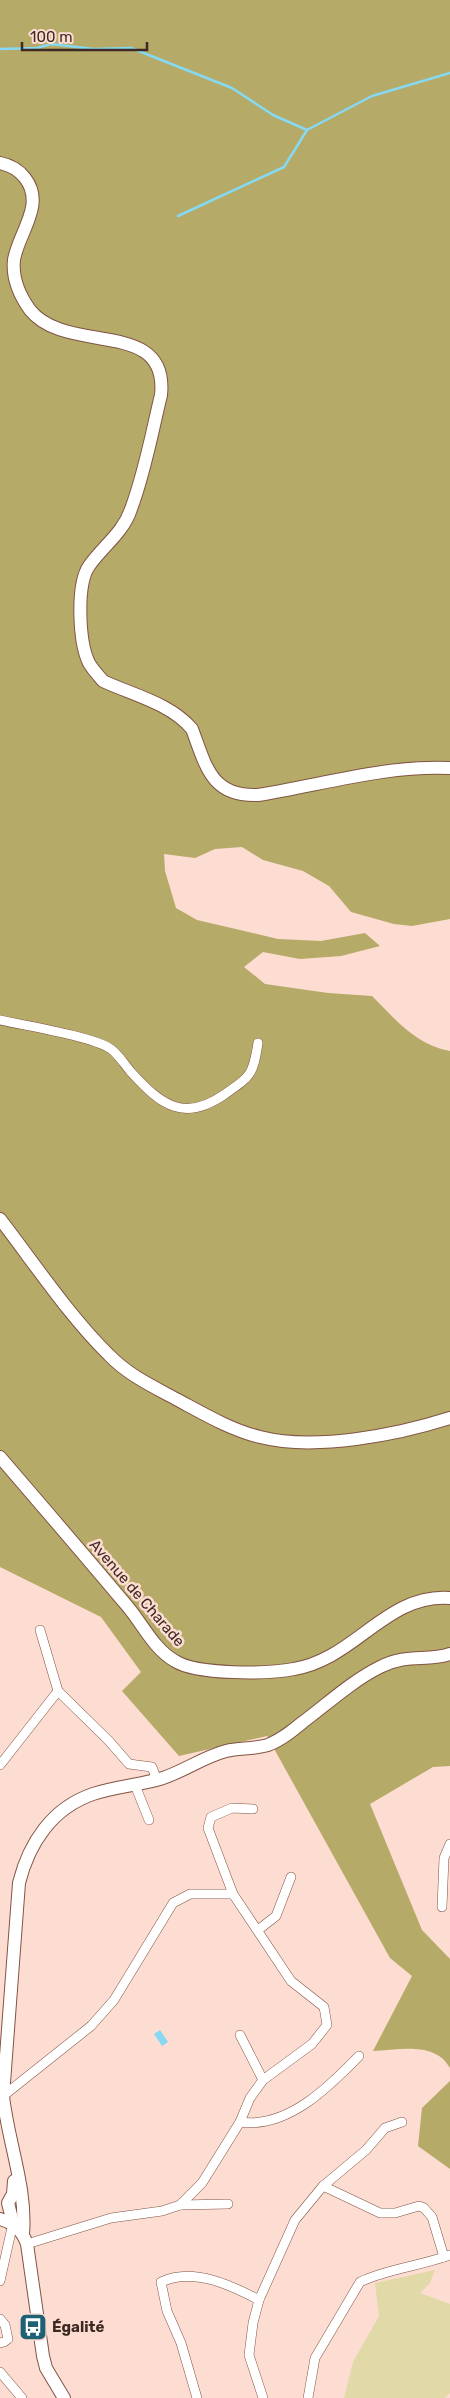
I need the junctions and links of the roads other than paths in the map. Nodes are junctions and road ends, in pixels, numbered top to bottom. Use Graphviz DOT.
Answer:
graph roads {
  1 [pos="0,163"];
  2 [pos="450,768"];
  3 [pos="0,1020"];
  4 [pos="258,1044"];
  5 [pos="0,1219"];
  6 [pos="450,1418"];
  7 [pos="0,1457"];
  8 [pos="450,1598"];
  9 [pos="40,1630"];
  10 [pos="450,1654"];
  11 [pos="58,1691"];
  12 [pos="0,1765"];
  13 [pos="157,1780"];
  14 [pos="136,1784"];
  15 [pos="253,1809"];
  16 [pos="149,1820"];
  17 [pos="450,1844"];
  18 [pos="291,1877"];
  19 [pos="233,1894"];
  20 [pos="442,1906"];
  21 [pos="258,1930"];
  22 [pos="240,2035"];
  23 [pos="359,2056"];
  24 [pos="263,2080"];
  25 [pos="3,2096"];
  26 [pos="240,2122"];
  27 [pos="402,2122"];
  28 [pos="15,2164"];
  29 [pos="323,2186"];
  30 [pos="228,2204"];
  31 [pos="180,2205"];
  32 [pos="4,2206"];
  33 [pos="0,2219"];
  34 [pos="12,2223"];
  35 [pos="25,2239"];
  36 [pos="447,2256"];
  37 [pos="0,2277"];
  38 [pos="260,2300"];
  39 [pos="0,2319"];
  40 [pos="0,2343"];
  41 [pos="0,2372"];
  42 [pos="22,2398"];
  43 [pos="64,2398"];
  44 [pos="197,2398"];
  45 [pos="263,2398"];
  46 [pos="308,2398"];
  1 -- 2 [label="street"];
  3 -- 4 [label="street"];
  5 -- 6 [label="street"];
  7 -- 8 [label="street, Avenue de Charade"];
  9 -- 11 [label="street"];
  10 -- 13 [label="street"];
  11 -- 12 [label="street"];
  11 -- 13 [label="street"];
  13 -- 14 [label="street"];
  14 -- 16 [label="street"];
  14 -- 25 [label="street"];
  15 -- 19 [label="street"];
  17 -- 20 [label="street"];
  18 -- 21 [label="street"];
  19 -- 21 [label="street"];
  19 -- 25 [label="street"];
  21 -- 24 [label="street"];
  22 -- 24 [label="street"];
  23 -- 26 [label="street"];
  24 -- 26 [label="street"];
  25 -- 28 [label="street"];
  26 -- 31 [label="street"];
  27 -- 29 [label="street"];
  28 -- 32 [label="street"];
  28 -- 35 [label="street"];
  29 -- 36 [label="street"];
  29 -- 38 [label="street"];
  30 -- 31 [label="street"];
  31 -- 35 [label="street"];
  32 -- 34 [label="street"];
  33 -- 34 [label="street"];
  34 -- 35 [label="street"];
  34 -- 37 [label="street"];
  35 -- 43 [label="street"];
  36 -- 46 [label="street"];
  38 -- 44 [label="street"];
  38 -- 45 [label="street"];
  39 -- 40 [label="street"];
  41 -- 42 [label="street"];
}
